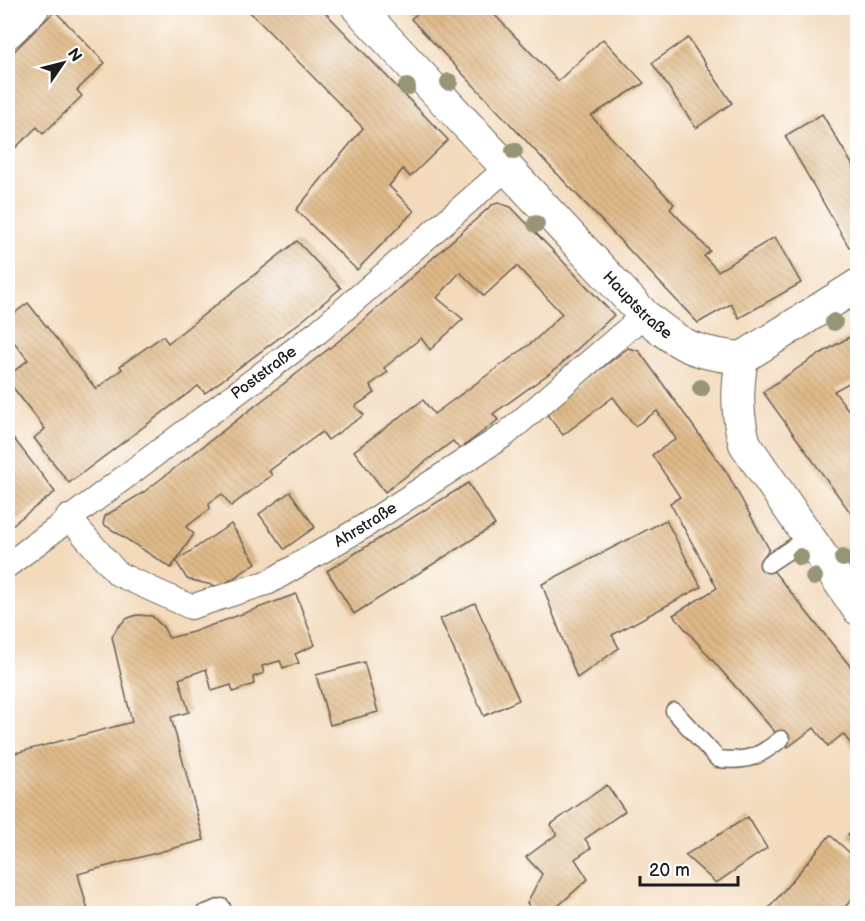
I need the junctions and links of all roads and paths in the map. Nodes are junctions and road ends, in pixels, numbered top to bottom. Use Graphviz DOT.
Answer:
graph roads {
  1 [pos="33,8"];
  2 [pos="358,8"];
  3 [pos="8,32"];
  4 [pos="508,167"];
  5 [pos="858,285"];
  6 [pos="644,315"];
  7 [pos="742,358"];
  8 [pos="68,517"];
  9 [pos="807,538"];
  10 [pos="768,564"];
  11 [pos="8,565"];
  12 [pos="858,609"];
  13 [pos="674,711"];
  14 [pos="781,739"];
  15 [pos="222,907"];
  16 [pos="203,914"];
  1 -- 3 [label="street"];
  2 -- 4 [label="street, Hauptstraße"];
  4 -- 6 [label="street, Hauptstraße"];
  4 -- 8 [label="street, Poststraße"];
  5 -- 7 [label="street"];
  6 -- 7 [label="street, Hauptstraße"];
  6 -- 8 [label="street, Ahrstraße"];
  7 -- 9 [label="street"];
  8 -- 11 [label="street, Poststraße"];
  9 -- 10 [label="lane"];
  9 -- 12 [label="street"];
  13 -- 14 [label="lane"];
  15 -- 16 [label="lane"];
}
